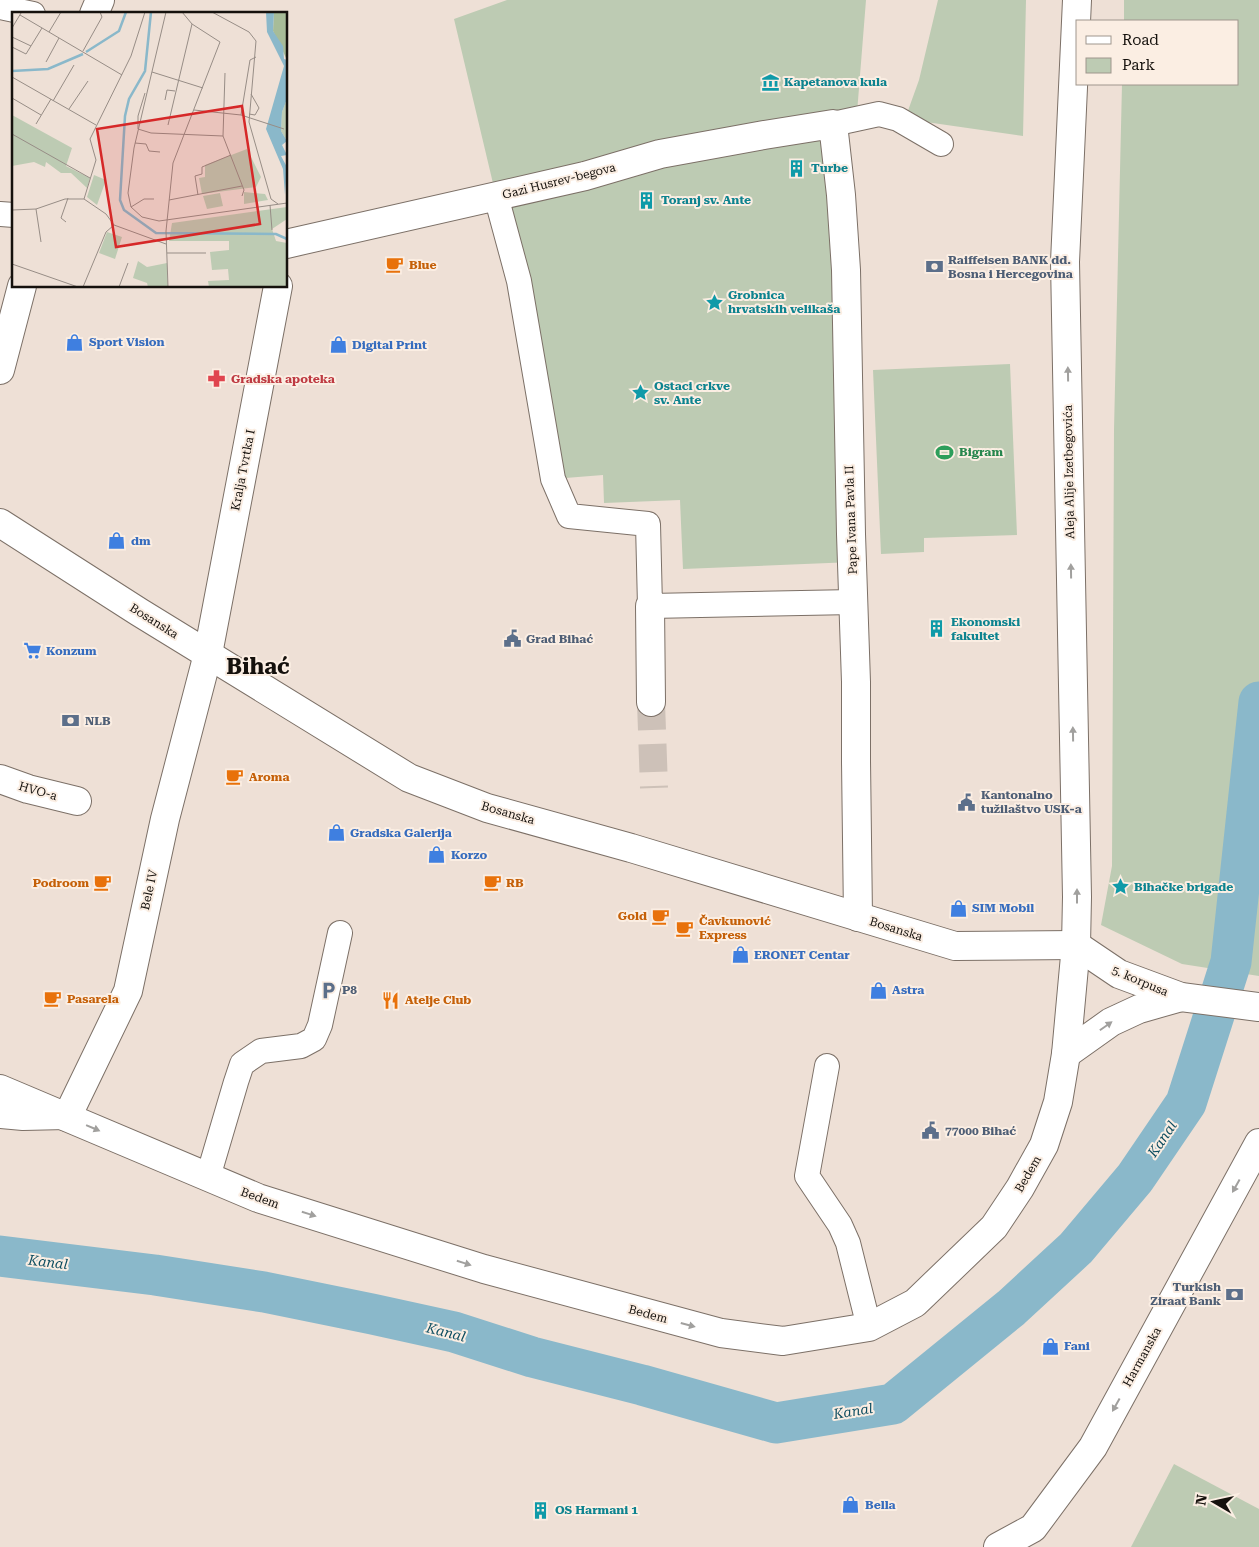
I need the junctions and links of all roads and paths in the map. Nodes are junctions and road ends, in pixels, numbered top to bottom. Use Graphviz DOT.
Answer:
graph roads {
  1 [pos="100,0"];
  2 [pos="1076,0"];
  3 [pos="0,7"];
  4 [pos="24,12"];
  5 [pos="95,12"];
  6 [pos="833,124"];
  7 [pos="941,144"];
  8 [pos="496,196"];
  9 [pos="288,244"];
  10 [pos="21,288"];
  11 [pos="278,288"];
  12 [pos="0,370"];
  13 [pos="0,523"];
  14 [pos="854,602"];
  15 [pos="650,606"];
  16 [pos="208,654"];
  17 [pos="651,702"];
  18 [pos="0,779"];
  19 [pos="77,801"];
  20 [pos="858,917"];
  21 [pos="340,933"];
  22 [pos="1076,945"];
  23 [pos="1181,998"];
  24 [pos="1259,1007"];
  25 [pos="1066,1054"];
  26 [pos="827,1066"];
  27 [pos="0,1089"];
  28 [pos="0,1116"];
  29 [pos="67,1117"];
  30 [pos="1259,1143"];
  31 [pos="208,1177"];
  32 [pos="869,1327"];
  33 [pos="1039,1537"];
  34 [pos="998,1547"];
  1 -- 5 [label="street"];
  22 -- 2 [label="street, Aleja Alije Izetbegovića, one-way"];
  3 -- 4 [label="lane"];
  6 -- 7 [label="lane"];
  6 -- 8 [label="street, Gazi Husrev-begova"];
  6 -- 14 [label="street, Pape Ivana Pavla II"];
  8 -- 9 [label="street, Gazi Husrev-begova"];
  8 -- 15 [label="lane"];
  10 -- 12 [label="street"];
  11 -- 16 [label="street, Kralja Tvrtka I"];
  13 -- 16 [label="street, Bosanska"];
  14 -- 15 [label="lane"];
  14 -- 20 [label="street, Pape Ivana Pavla II"];
  15 -- 17 [label="street"];
  16 -- 20 [label="street, Bosanska"];
  16 -- 29 [label="street, Bele IV"];
  18 -- 19 [label="street, HVO-a"];
  20 -- 22 [label="street, Bosanska"];
  21 -- 31 [label="lane"];
  22 -- 23 [label="street, 5. korpusa"];
  22 -- 25 [label="street, Bedem"];
  23 -- 24 [label="street, 5. korpusa"];
  25 -- 23 [label="street, 5. korpusa, one-way"];
  25 -- 32 [label="street, Bedem"];
  26 -- 32 [label="lane"];
  27 -- 29 [label="street, Bedem"];
  28 -- 29 [label="lane"];
  29 -- 31 [label="street, Bedem, one-way"];
  30 -- 33 [label="street, Harmanska, one-way"];
  31 -- 32 [label="street, Bedem, one-way"];
  33 -- 34 [label="street, Harmanska"];
}
